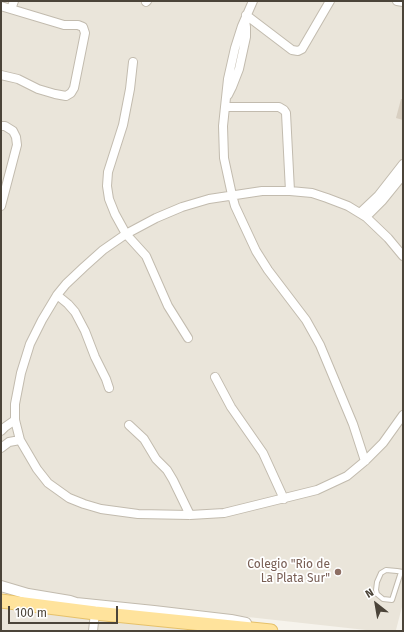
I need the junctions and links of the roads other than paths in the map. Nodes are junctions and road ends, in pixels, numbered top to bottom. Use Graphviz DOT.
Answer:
graph roads {
  1 [pos="253,1"];
  2 [pos="330,1"];
  3 [pos="397,1"];
  4 [pos="403,2"];
  5 [pos="13,5"];
  6 [pos="1,6"];
  7 [pos="245,17"];
  8 [pos="133,62"];
  9 [pos="1,75"];
  10 [pos="225,103"];
  11 [pos="1,126"];
  12 [pos="403,164"];
  13 [pos="403,175"];
  14 [pos="290,191"];
  15 [pos="232,195"];
  16 [pos="1,206"];
  17 [pos="363,215"];
  18 [pos="126,234"];
  19 [pos="403,256"];
  20 [pos="57,295"];
  21 [pos="188,338"];
  22 [pos="215,377"];
  23 [pos="109,388"];
  24 [pos="403,415"];
  25 [pos="15,420"];
  26 [pos="129,426"];
  27 [pos="1,431"];
  28 [pos="20,440"];
  29 [pos="1,448"];
  30 [pos="365,461"];
  31 [pos="284,499"];
  32 [pos="190,515"];
  33 [pos="402,572"];
  34 [pos="1,586"];
  35 [pos="1,601"];
  36 [pos="77,607"];
  37 [pos="95,613"];
  38 [pos="93,631"];
  39 [pos="270,631"];
  1 -- 7 [label="street"];
  2 -- 7 [label="street"];
  3 -- 4 [label="street"];
  5 -- 6 [label="street"];
  5 -- 9 [label="street"];
  7 -- 10 [label="street"];
  8 -- 18 [label="street"];
  10 -- 14 [label="street"];
  10 -- 15 [label="street"];
  11 -- 16 [label="street"];
  12 -- 17 [label="street"];
  13 -- 17 [label="street"];
  14 -- 15 [label="street"];
  14 -- 17 [label="street"];
  15 -- 18 [label="street"];
  15 -- 30 [label="street"];
  17 -- 19 [label="street"];
  18 -- 20 [label="street"];
  18 -- 21 [label="street"];
  20 -- 23 [label="street"];
  20 -- 25 [label="street"];
  22 -- 31 [label="street"];
  24 -- 30 [label="street"];
  25 -- 27 [label="street"];
  25 -- 28 [label="street"];
  26 -- 32 [label="street"];
  28 -- 29 [label="street"];
  28 -- 32 [label="street"];
  30 -- 31 [label="street"];
  31 -- 32 [label="street"];
  33 -- 33 [label="lane"];
  34 -- 36 [label="street"];
  35 -- 36 [label="main road"];
  36 -- 37 [label="main road"];
  36 -- 39 [label="street"];
  37 -- 38 [label="street"];
  37 -- 39 [label="main road"];
}
